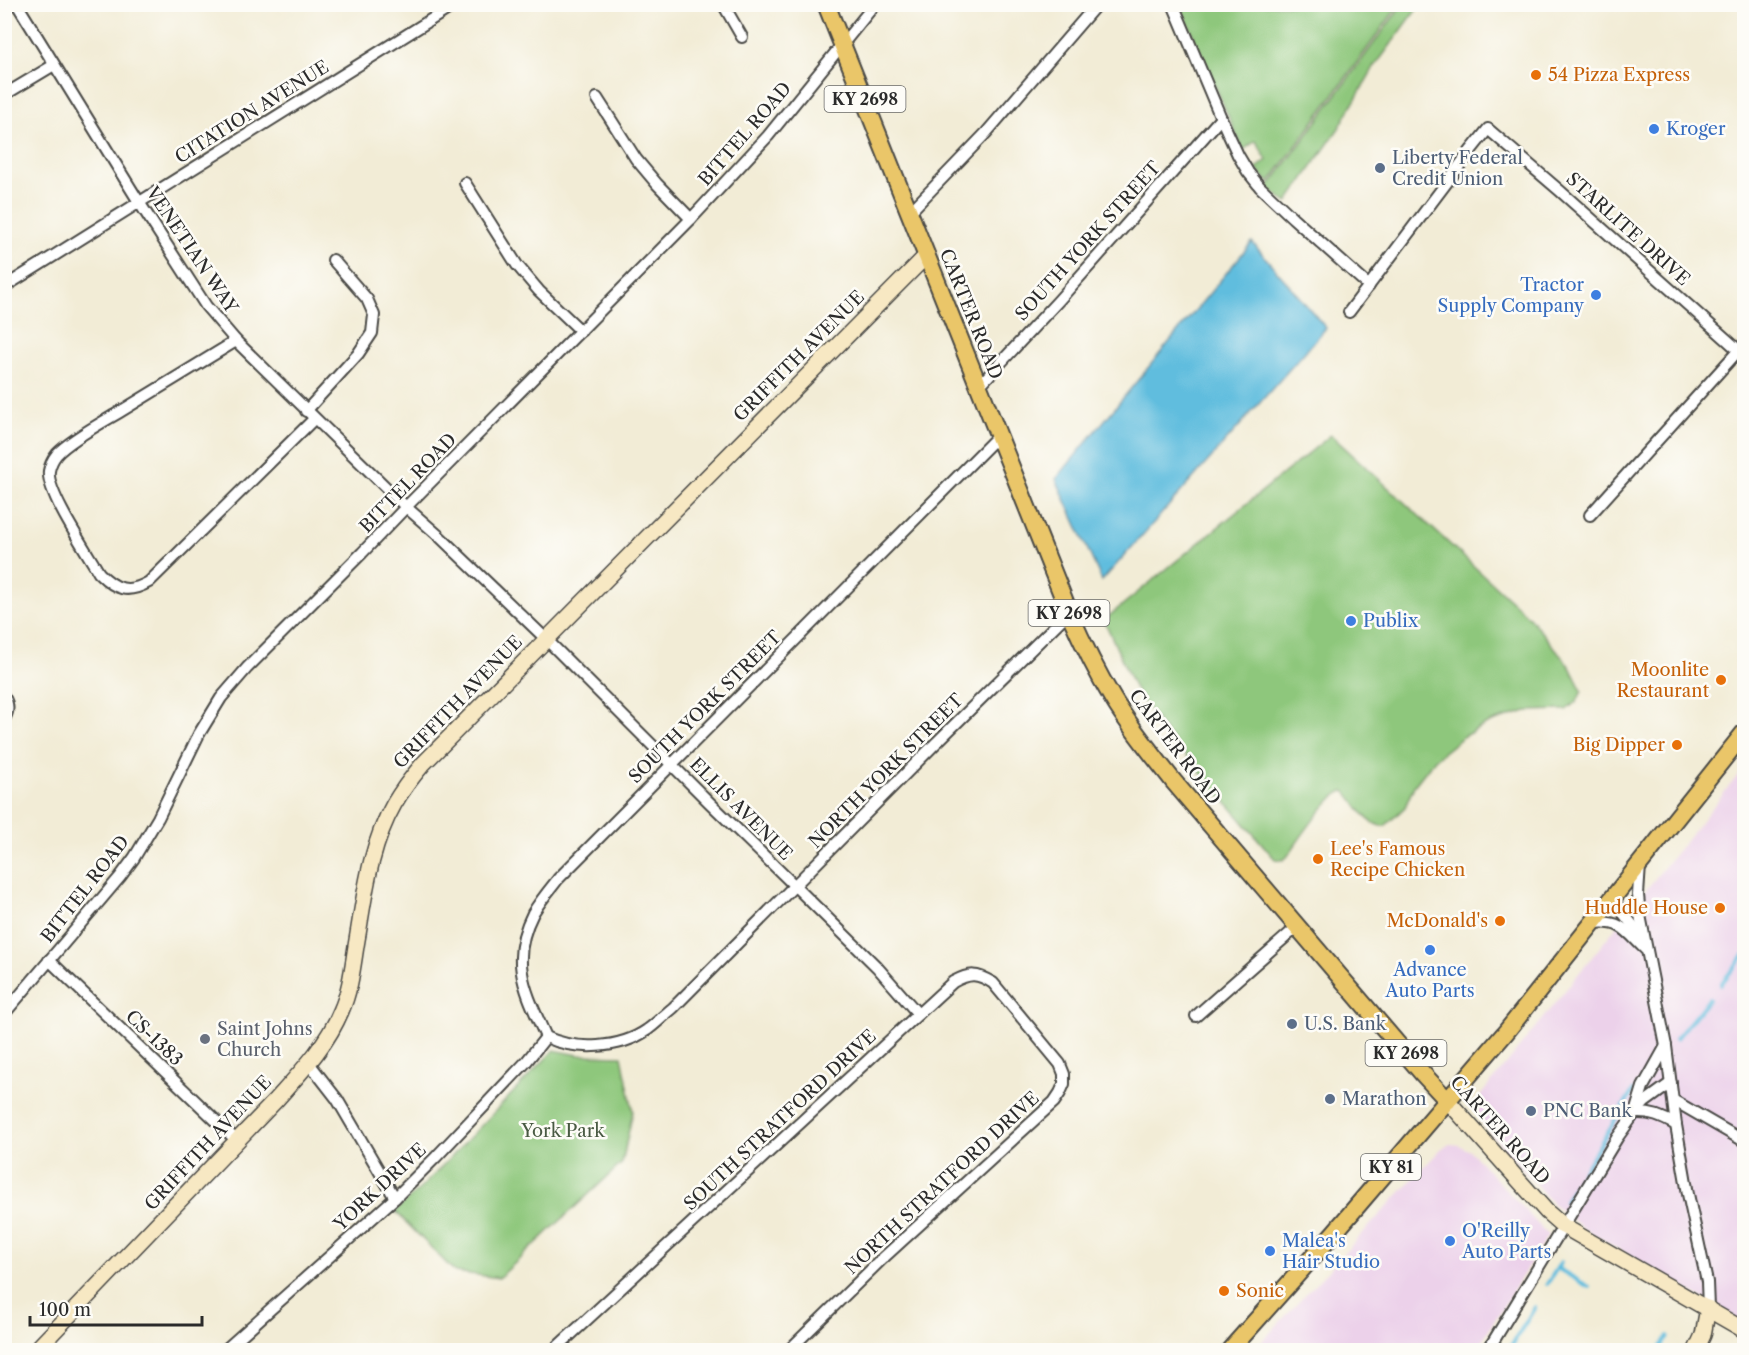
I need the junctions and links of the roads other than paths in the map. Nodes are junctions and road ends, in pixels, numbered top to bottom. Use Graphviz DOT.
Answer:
graph roads {
  1 [pos="17,4"];
  2 [pos="456,4"];
  3 [pos="723,4"];
  4 [pos="826,4"];
  5 [pos="875,4"];
  6 [pos="1097,4"];
  7 [pos="1173,4"];
  8 [pos="742,37"];
  9 [pos="843,44"];
  10 [pos="54,65"];
  11 [pos="4,95"];
  12 [pos="597,98"];
  13 [pos="1221,118"];
  14 [pos="465,183"];
  15 [pos="140,202"];
  16 [pos="910,213"];
  17 [pos="691,219"];
  18 [pos="927,255"];
  19 [pos="333,260"];
  20 [pos="1370,286"];
  21 [pos="4,287"];
  22 [pos="1349,312"];
  23 [pos="581,331"];
  24 [pos="236,341"];
  25 [pos="1742,352"];
  26 [pos="979,386"];
  27 [pos="310,415"];
  28 [pos="998,435"];
  29 [pos="406,507"];
  30 [pos="1590,515"];
  31 [pos="1069,612"];
  32 [pos="546,639"];
  33 [pos="4,697"];
  34 [pos="4,720"];
  35 [pos="1744,733"];
  36 [pos="671,763"];
  37 [pos="1640,865"];
  38 [pos="795,886"];
  39 [pos="1613,900"];
  40 [pos="1595,923"];
  41 [pos="1297,927"];
  42 [pos="1646,949"];
  43 [pos="49,960"];
  44 [pos="4,1014"];
  45 [pos="918,1014"];
  46 [pos="1196,1017"];
  47 [pos="1031,1028"];
  48 [pos="546,1037"];
  49 [pos="1666,1046"];
  50 [pos="309,1063"];
  51 [pos="1671,1083"];
  52 [pos="1673,1100"];
  53 [pos="1448,1101"];
  54 [pos="1635,1113"];
  55 [pos="1676,1125"];
  56 [pos="236,1140"];
  57 [pos="1744,1141"];
  58 [pos="395,1198"];
  59 [pos="1563,1226"];
  60 [pos="1708,1308"];
  61 [pos="1744,1330"];
  62 [pos="36,1350"];
  63 [pos="225,1350"];
  64 [pos="554,1350"];
  65 [pos="789,1350"];
  66 [pos="1230,1350"];
  67 [pos="1488,1350"];
  68 [pos="1696,1350"];
  1 -- 10 [label="street, VENETIAN WAY"];
  2 -- 15 [label="street, CITATION AVENUE"];
  3 -- 8 [label="street"];
  4 -- 9 [label="main road, CARTER ROAD / KY 2698"];
  5 -- 9 [label="street, BITTEL ROAD"];
  6 -- 16 [label="street"];
  7 -- 13 [label="street"];
  9 -- 16 [label="main road, CARTER ROAD / KY 2698"];
  9 -- 17 [label="street, BITTEL ROAD"];
  10 -- 11 [label="street"];
  10 -- 15 [label="street, VENETIAN WAY"];
  12 -- 17 [label="street"];
  13 -- 20 [label="street"];
  13 -- 26 [label="street, SOUTH YORK STREET"];
  14 -- 23 [label="street"];
  15 -- 21 [label="street, CITATION AVENUE"];
  15 -- 24 [label="street, VENETIAN WAY"];
  16 -- 18 [label="main road, CARTER ROAD / KY 2698"];
  17 -- 23 [label="street, BITTEL ROAD"];
  18 -- 26 [label="main road, CARTER ROAD / KY 2698"];
  18 -- 32 [label="street, GRIFFITH AVENUE"];
  19 -- 27 [label="street"];
  20 -- 22 [label="street"];
  20 -- 25 [label="street, STARLITE DRIVE"];
  23 -- 29 [label="street, BITTEL ROAD"];
  24 -- 27 [label="street, VENETIAN WAY"];
  24 -- 27 [label="street"];
  25 -- 30 [label="street"];
  26 -- 28 [label="main road, CARTER ROAD / KY 2698"];
  27 -- 29 [label="street, VENETIAN WAY"];
  28 -- 31 [label="main road, CARTER ROAD / KY 2698"];
  28 -- 36 [label="street, SOUTH YORK STREET"];
  29 -- 32 [label="street, ELLIS AVENUE"];
  29 -- 43 [label="street, BITTEL ROAD"];
  31 -- 38 [label="street, NORTH YORK STREET"];
  31 -- 41 [label="main road, CARTER ROAD / KY 2698"];
  32 -- 36 [label="street, ELLIS AVENUE"];
  32 -- 50 [label="street, GRIFFITH AVENUE"];
  33 -- 34 [label="street"];
  35 -- 37 [label="main road, KY 81"];
  36 -- 38 [label="street, ELLIS AVENUE"];
  36 -- 48 [label="street, SOUTH YORK STREET"];
  37 -- 39 [label="main road, KY 81"];
  37 -- 42 [label="street"];
  38 -- 45 [label="street, ELLIS AVENUE"];
  38 -- 48 [label="street, NORTH YORK STREET"];
  39 -- 40 [label="main road, KY 81"];
  39 -- 42 [label="street"];
  40 -- 42 [label="street"];
  40 -- 53 [label="main road, KY 81"];
  41 -- 46 [label="street"];
  41 -- 53 [label="main road, CARTER ROAD / KY 2698"];
  42 -- 49 [label="street"];
  43 -- 44 [label="street, BITTEL ROAD"];
  43 -- 56 [label="street, CS-1383"];
  45 -- 47 [label="street, SOUTH STRATFORD DRIVE"];
  45 -- 64 [label="street, SOUTH STRATFORD DRIVE"];
  47 -- 65 [label="street, NORTH STRATFORD DRIVE"];
  48 -- 58 [label="street, YORK DRIVE"];
  49 -- 51 [label="street"];
  49 -- 54 [label="street"];
  50 -- 56 [label="street, GRIFFITH AVENUE"];
  50 -- 58 [label="street"];
  51 -- 52 [label="street"];
  51 -- 54 [label="street"];
  52 -- 55 [label="street"];
  52 -- 57 [label="street"];
  53 -- 59 [label="street, CARTER ROAD"];
  53 -- 66 [label="main road, KY 81"];
  54 -- 55 [label="street"];
  54 -- 59 [label="street"];
  55 -- 60 [label="street"];
  56 -- 62 [label="street, GRIFFITH AVENUE"];
  58 -- 63 [label="street, YORK DRIVE"];
  59 -- 60 [label="street, CARTER ROAD"];
  59 -- 67 [label="street"];
  60 -- 61 [label="street, CARTER ROAD"];
  60 -- 68 [label="street"];
}
